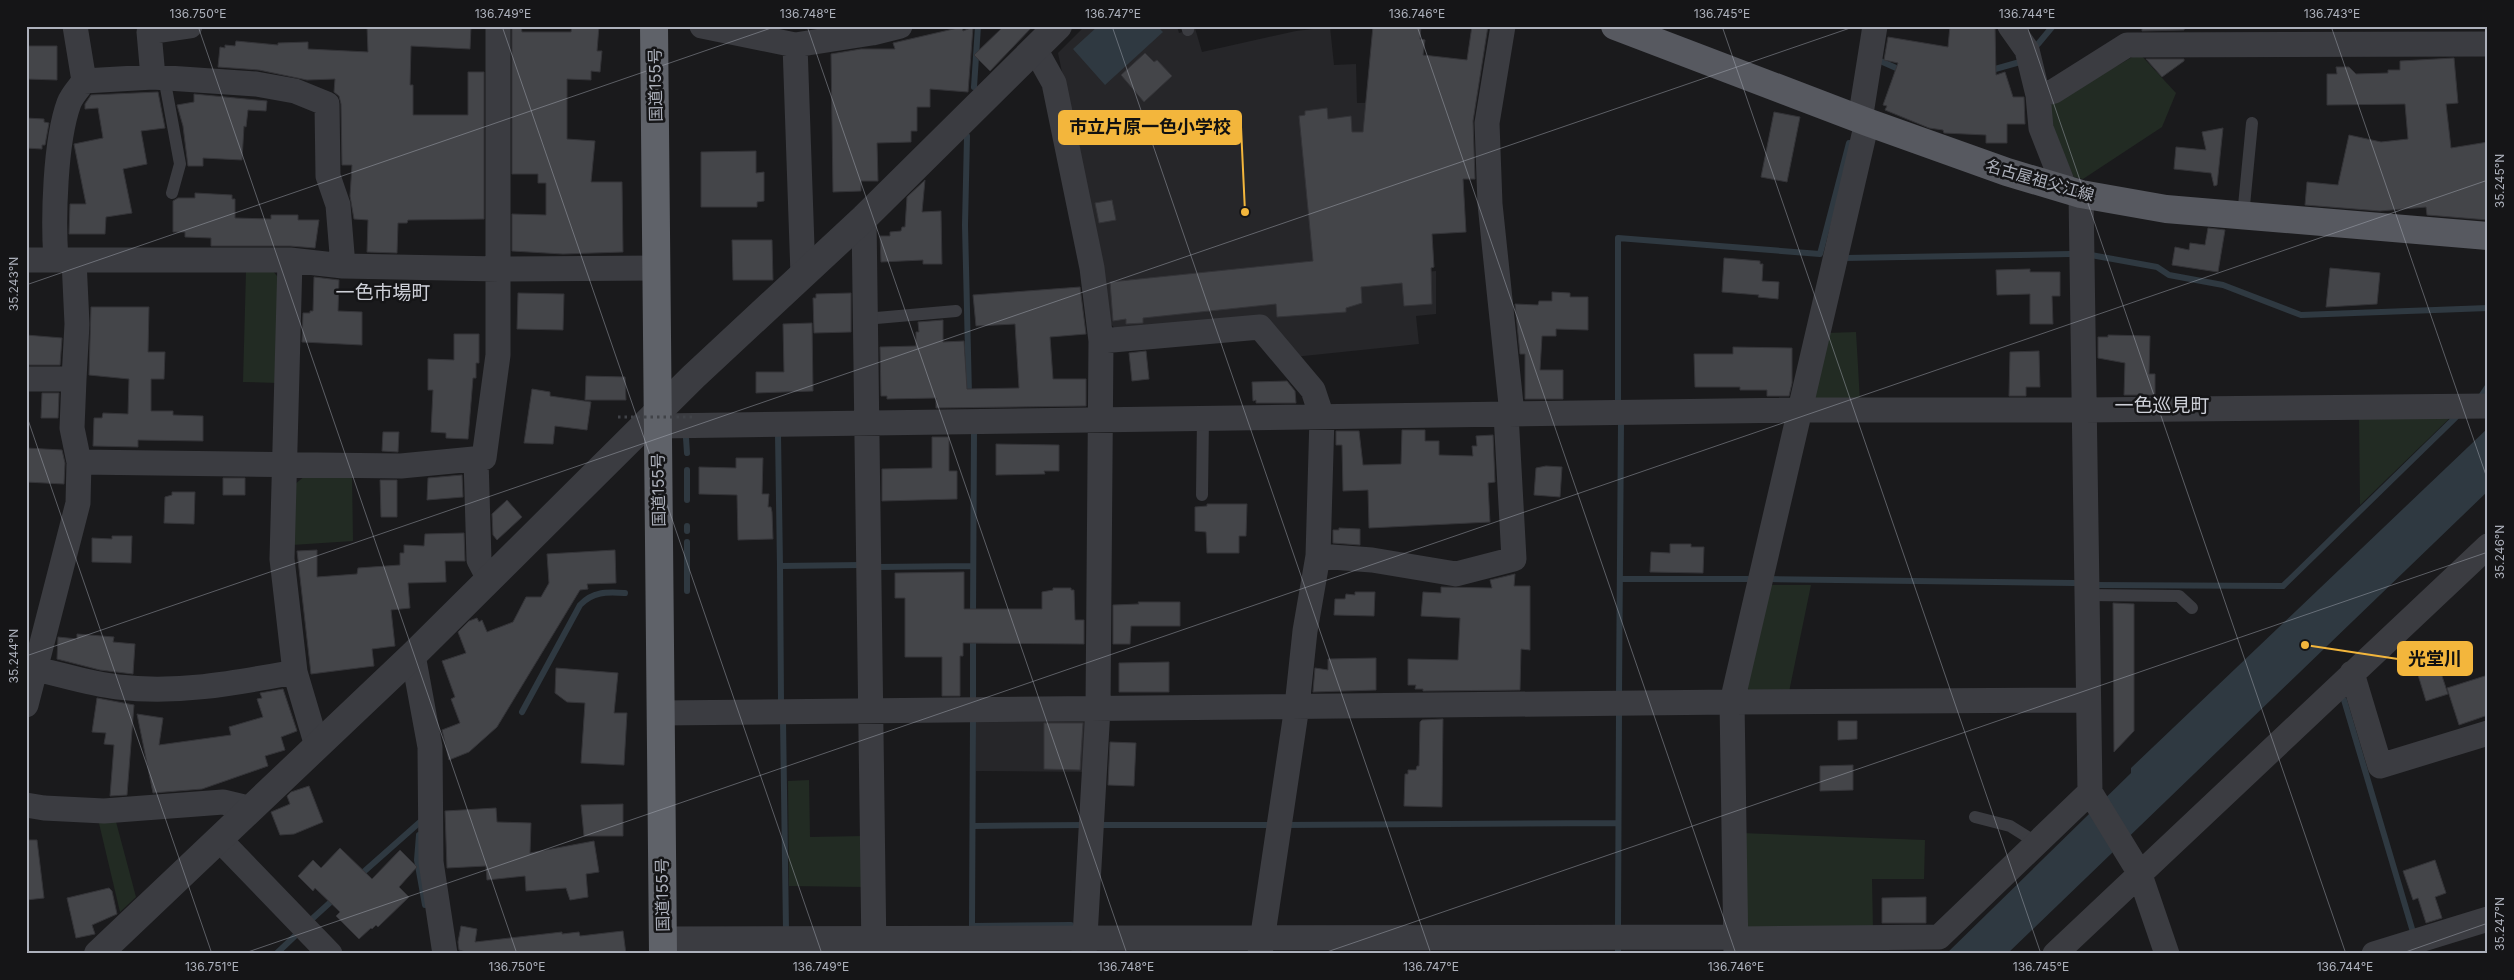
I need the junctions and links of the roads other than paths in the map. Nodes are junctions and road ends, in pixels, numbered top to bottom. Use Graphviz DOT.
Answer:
graph roads {
  1 [pos="75,26"];
  2 [pos="190,26"];
  3 [pos="498,26"];
  4 [pos="654,26"];
  5 [pos="702,26"];
  6 [pos="900,26"];
  7 [pos="1058,26"];
  8 [pos="1503,26"];
  9 [pos="1615,26"];
  10 [pos="1875,26"];
  11 [pos="2010,26"];
  12 [pos="795,44"];
  13 [pos="2488,44"];
  14 [pos="1035,49"];
  15 [pos="159,77"];
  16 [pos="84,81"];
  17 [pos="2038,94"];
  18 [pos="1864,121"];
  19 [pos="2252,123"];
  20 [pos="2073,192"];
  21 [pos="172,193"];
  22 [pos="2243,216"];
  23 [pos="864,218"];
  24 [pos="2488,236"];
  25 [pos="26,260"];
  26 [pos="65,260"];
  27 [pos="290,260"];
  28 [pos="343,266"];
  29 [pos="657,268"];
  30 [pos="499,269"];
  31 [pos="803,275"];
  32 [pos="956,311"];
  33 [pos="865,319"];
  34 [pos="1101,341"];
  35 [pos="26,379"];
  36 [pos="74,379"];
  37 [pos="2488,406"];
  38 [pos="1800,410"];
  39 [pos="2084,410"];
  40 [pos="1509,414"];
  41 [pos="1322,417"];
  42 [pos="1202,418"];
  43 [pos="658,419"];
  44 [pos="1102,420"];
  45 [pos="866,423"];
  46 [pos="476,459"];
  47 [pos="80,462"];
  48 [pos="286,465"];
  49 [pos="1202,494"];
  50 [pos="2488,546"];
  51 [pos="1318,556"];
  52 [pos="489,579"];
  53 [pos="2087,595"];
  54 [pos="2192,608"];
  55 [pos="413,655"];
  56 [pos="36,669"];
  57 [pos="295,672"];
  58 [pos="2352,673"];
  59 [pos="2088,700"];
  60 [pos="1732,702"];
  61 [pos="26,705"];
  62 [pos="1297,706"];
  63 [pos="1098,708"];
  64 [pos="871,711"];
  65 [pos="660,713"];
  66 [pos="2488,733"];
  67 [pos="317,746"];
  68 [pos="2091,793"];
  69 [pos="26,805"];
  70 [pos="252,809"];
  71 [pos="1974,817"];
  72 [pos="220,840"];
  73 [pos="2037,843"];
  74 [pos="2134,865"];
  75 [pos="2488,919"];
  76 [pos="1736,943"];
  77 [pos="663,946"];
  78 [pos="873,946"];
  79 [pos="1085,946"];
  80 [pos="1261,946"];
  81 [pos="1371,946"];
  82 [pos="2061,951"];
  83 [pos="98,954"];
  84 [pos="330,954"];
  85 [pos="444,954"];
  86 [pos="2167,954"];
  87 [pos="2374,954"];
  1 -- 16 [label="street"];
  2 -- 15 [label="street"];
  3 -- 30 [label="street"];
  4 -- 29 [label="highway, 国道155号"];
  5 -- 12 [label="street"];
  6 -- 12 [label="street"];
  7 -- 14 [label="street"];
  8 -- 40 [label="street"];
  9 -- 18 [label="main road, 名古屋祖父江線"];
  10 -- 18 [label="street"];
  11 -- 17 [label="street"];
  12 -- 31 [label="street"];
  13 -- 17 [label="street"];
  14 -- 23 [label="street"];
  14 -- 34 [label="street"];
  15 -- 16 [label="street"];
  15 -- 21 [label="lane"];
  15 -- 28 [label="street"];
  16 -- 26 [label="street"];
  17 -- 20 [label="street"];
  18 -- 20 [label="main road, 名古屋祖父江線"];
  18 -- 38 [label="street"];
  19 -- 22 [label="lane"];
  20 -- 22 [label="main road, 名古屋祖父江線"];
  20 -- 39 [label="street"];
  22 -- 24 [label="main road, 名古屋祖父江線"];
  23 -- 31 [label="street"];
  23 -- 33 [label="street"];
  25 -- 26 [label="street"];
  26 -- 27 [label="street"];
  26 -- 36 [label="street"];
  27 -- 28 [label="street"];
  27 -- 48 [label="street"];
  28 -- 30 [label="street"];
  29 -- 30 [label="street"];
  29 -- 43 [label="highway, 国道155号"];
  30 -- 46 [label="street"];
  31 -- 43 [label="street"];
  32 -- 33 [label="lane"];
  33 -- 45 [label="street"];
  34 -- 41 [label="street"];
  34 -- 44 [label="street"];
  35 -- 36 [label="street"];
  36 -- 47 [label="street"];
  37 -- 39 [label="street"];
  38 -- 39 [label="street"];
  38 -- 40 [label="street"];
  38 -- 60 [label="street"];
  39 -- 53 [label="street"];
  40 -- 41 [label="street"];
  40 -- 51 [label="street"];
  41 -- 42 [label="street"];
  41 -- 51 [label="street"];
  42 -- 44 [label="street"];
  42 -- 49 [label="lane"];
  43 -- 45 [label="street"];
  43 -- 52 [label="street"];
  43 -- 65 [label="highway, 国道155号"];
  44 -- 45 [label="street"];
  44 -- 63 [label="street"];
  45 -- 64 [label="street"];
  46 -- 48 [label="street"];
  46 -- 52 [label="street"];
  47 -- 48 [label="street"];
  47 -- 56 [label="street"];
  48 -- 57 [label="street"];
  50 -- 58 [label="street"];
  51 -- 62 [label="street"];
  52 -- 55 [label="street"];
  53 -- 54 [label="lane"];
  53 -- 59 [label="street"];
  55 -- 67 [label="street"];
  55 -- 85 [label="street"];
  56 -- 57 [label="street"];
  56 -- 61 [label="street"];
  57 -- 67 [label="street"];
  58 -- 66 [label="street"];
  58 -- 74 [label="street"];
  59 -- 60 [label="street"];
  59 -- 68 [label="street"];
  60 -- 62 [label="street"];
  60 -- 76 [label="street"];
  62 -- 63 [label="street"];
  62 -- 80 [label="street"];
  63 -- 64 [label="street"];
  63 -- 79 [label="street"];
  64 -- 65 [label="street"];
  64 -- 78 [label="street"];
  65 -- 77 [label="highway, 国道155号"];
  67 -- 70 [label="street"];
  68 -- 73 [label="street"];
  68 -- 74 [label="street"];
  69 -- 70 [label="street"];
  70 -- 72 [label="street"];
  71 -- 73 [label="lane"];
  72 -- 83 [label="street"];
  72 -- 84 [label="street"];
  73 -- 76 [label="street"];
  74 -- 82 [label="street"];
  74 -- 86 [label="street"];
  75 -- 87 [label="street"];
  76 -- 81 [label="street"];
  77 -- 78 [label="street"];
  78 -- 79 [label="street"];
  79 -- 80 [label="street"];
  80 -- 81 [label="street"];
}
